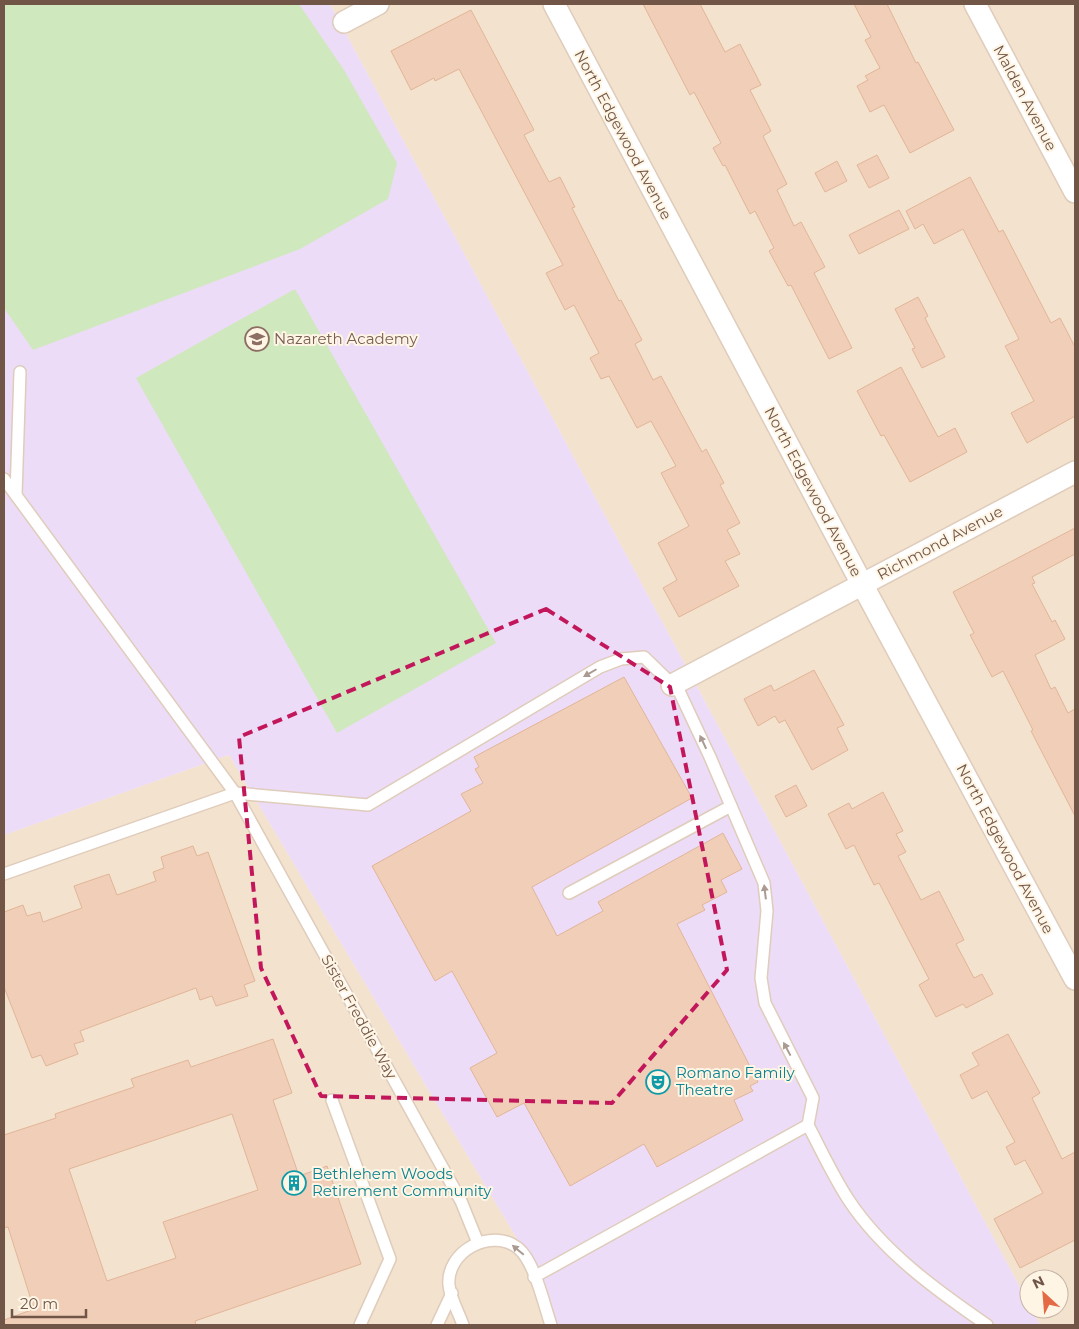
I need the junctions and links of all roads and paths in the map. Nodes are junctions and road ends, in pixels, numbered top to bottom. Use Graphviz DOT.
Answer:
graph roads {
  1 [pos="378,4"];
  2 [pos="554,4"];
  3 [pos="975,4"];
  4 [pos="344,22"];
  5 [pos="1075,192"];
  6 [pos="20,372"];
  7 [pos="1075,472"];
  8 [pos="4,479"];
  9 [pos="16,495"];
  10 [pos="862,584"];
  11 [pos="672,685"];
  12 [pos="235,793"];
  13 [pos="731,806"];
  14 [pos="4,874"];
  15 [pos="569,892"];
  16 [pos="1075,979"];
  17 [pos="332,1100"];
  18 [pos="808,1125"];
  19 [pos="478,1243"];
  20 [pos="534,1277"];
  21 [pos="452,1293"];
  22 [pos="360,1325"];
  23 [pos="438,1325"];
  24 [pos="463,1325"];
  25 [pos="551,1325"];
  26 [pos="987,1325"];
  1 -- 4 [label="street"];
  2 -- 10 [label="street, North Edgewood Avenue"];
  3 -- 5 [label="street, Malden Avenue"];
  6 -- 9 [label="lane"];
  7 -- 10 [label="street, Richmond Avenue"];
  8 -- 9 [label="lane, Sister Freddie Way"];
  9 -- 12 [label="lane, Sister Freddie Way"];
  10 -- 11 [label="street, Richmond Avenue"];
  10 -- 16 [label="street, North Edgewood Avenue"];
  11 -- 12 [label="lane, one-way"];
  13 -- 11 [label="lane, one-way"];
  12 -- 14 [label="lane"];
  12 -- 19 [label="lane, Sister Freddie Way"];
  13 -- 15 [label="lane"];
  18 -- 13 [label="lane, one-way"];
  17 -- 22 [label="lane"];
  18 -- 20 [label="lane"];
  18 -- 26 [label="lane"];
  20 -- 19 [label="lane, one-way"];
  19 -- 21 [label="lane"];
  20 -- 25 [label="lane"];
  21 -- 23 [label="lane"];
  21 -- 24 [label="lane"];
}
